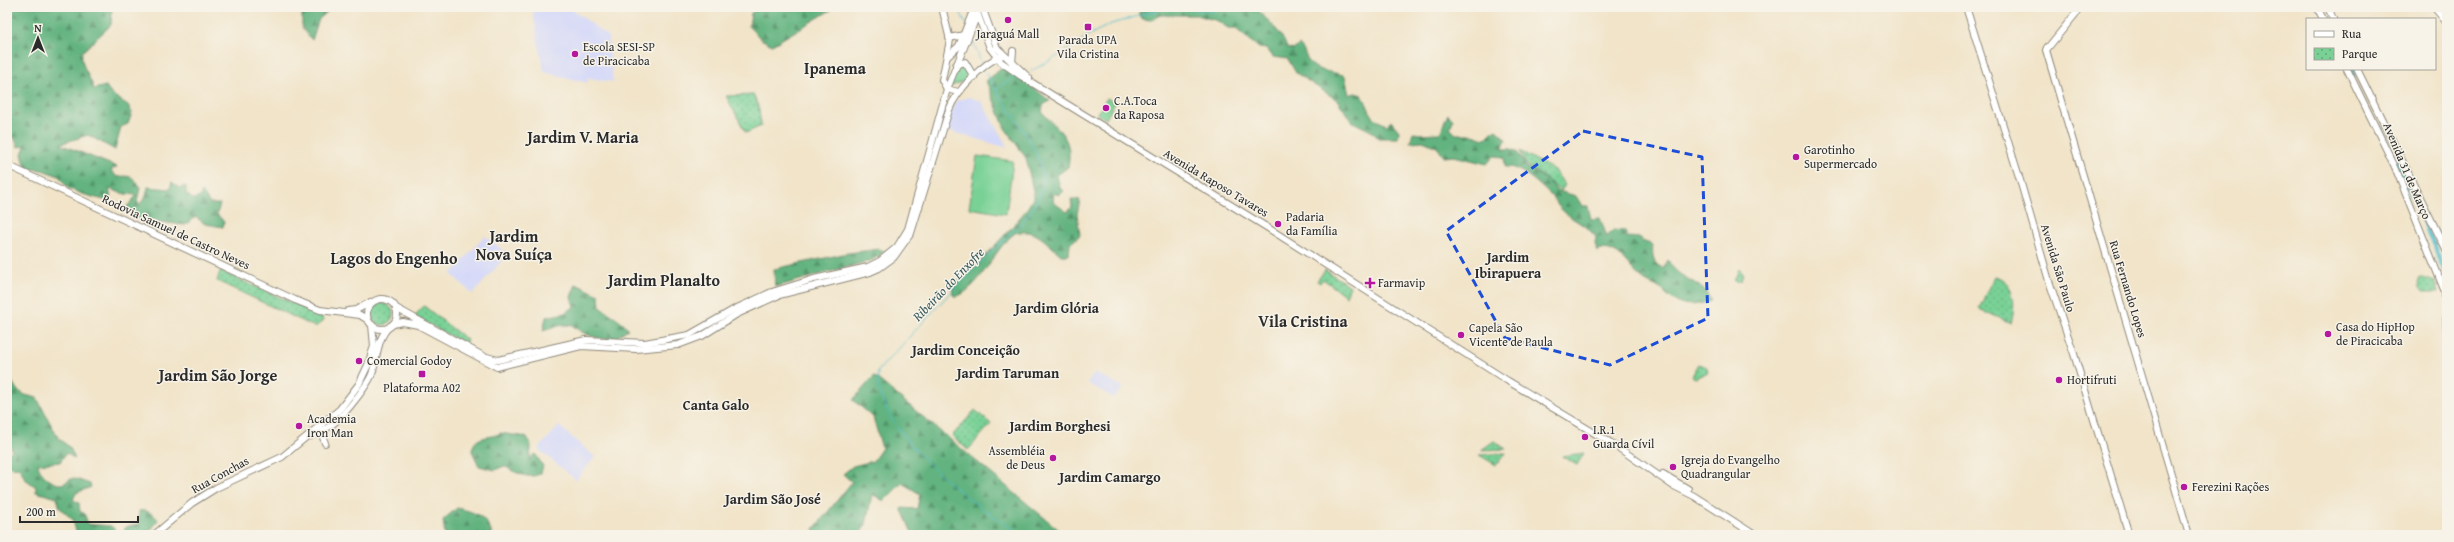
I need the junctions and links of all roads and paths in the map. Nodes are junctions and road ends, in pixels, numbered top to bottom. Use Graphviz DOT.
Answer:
graph roads {
  1 [pos="942,7"];
  2 [pos="982,7"];
  3 [pos="1966,7"];
  4 [pos="2317,7"];
  5 [pos="2328,7"];
  6 [pos="2434,7"];
  7 [pos="974,8"];
  8 [pos="2075,9"];
  9 [pos="2322,18"];
  10 [pos="2333,18"];
  11 [pos="2447,22"];
  12 [pos="965,34"];
  13 [pos="949,38"];
  14 [pos="1013,51"];
  15 [pos="1000,56"];
  16 [pos="947,57"];
  17 [pos="1012,63"];
  18 [pos="956,65"];
  19 [pos="2348,70"];
  20 [pos="2358,70"];
  21 [pos="976,75"];
  22 [pos="2362,78"];
  23 [pos="1032,81"];
  24 [pos="2354,83"];
  25 [pos="947,89"];
  26 [pos="958,92"];
  27 [pos="7,165"];
  28 [pos="2447,252"];
  29 [pos="2444,283"];
  30 [pos="2446,291"];
  31 [pos="373,301"];
  32 [pos="396,308"];
  33 [pos="338,312"];
  34 [pos="370,323"];
  35 [pos="391,325"];
  36 [pos="2447,332"];
  37 [pos="329,417"];
  38 [pos="335,423"];
  39 [pos="320,429"];
  40 [pos="325,443"];
  41 [pos="154,535"];
  42 [pos="1755,535"];
  43 [pos="2129,535"];
  44 [pos="2189,535"];
  1 -- 13 [label="main road"];
  2 -- 15 [label="main road, Avenida Raposo Tavares"];
  3 -- 43 [label="main road, Avenida São Paulo"];
  4 -- 9 [label="main road"];
  5 -- 10 [label="main road"];
  6 -- 11 [label="main road"];
  7 -- 12 [label="main road"];
  7 -- 15 [label="main road, Avenida Raposo Tavares"];
  7 -- 18 [label="main road"];
  8 -- 44 [label="main road, Rua Fernando Lopes"];
  12 -- 13 [label="main road"];
  12 -- 16 [label="main road"];
  13 -- 16 [label="main road"];
  14 -- 17 [label="main road"];
  15 -- 17 [label="main road, Avenida Raposo Tavares"];
  15 -- 21 [label="main road"];
  15 -- 23 [label="main road, Avenida Raposo Tavares"];
  16 -- 25 [label="main road"];
  17 -- 23 [label="main road, Avenida Raposo Tavares"];
  18 -- 21 [label="main road"];
  18 -- 25 [label="main road"];
  19 -- 24 [label="main road, Avenida 31 de Março"];
  20 -- 22 [label="main road, Avenida 31 de Março"];
  21 -- 26 [label="main road"];
  22 -- 24 [label="main road"];
  22 -- 28 [label="main road, Avenida 31 de Março"];
  23 -- 42 [label="main road, Avenida Raposo Tavares"];
  24 -- 29 [label="main road, Avenida 31 de Março"];
  25 -- 26 [label="main road"];
  25 -- 32 [label="main road"];
  26 -- 35 [label="main road"];
  27 -- 33 [label="main road, Rodovia Samuel de Castro Neves"];
  29 -- 30 [label="main road, Avenida 31 de Março"];
  30 -- 36 [label="main road, Avenida 31 de Março"];
  31 -- 32 [label="main road"];
  31 -- 33 [label="main road, Rodovia Samuel de Castro Neves"];
  31 -- 34 [label="main road"];
  32 -- 35 [label="main road"];
  33 -- 34 [label="main road, Rodovia Samuel de Castro Neves"];
  34 -- 35 [label="main road"];
  34 -- 37 [label="main road, Rua Conchas"];
  35 -- 38 [label="main road, Rua Conchas"];
  37 -- 38 [label="main road"];
  37 -- 39 [label="main road, Rua Conchas"];
  38 -- 39 [label="main road, Rua Conchas"];
  39 -- 40 [label="main road"];
  39 -- 41 [label="main road, Rua Conchas"];
}
